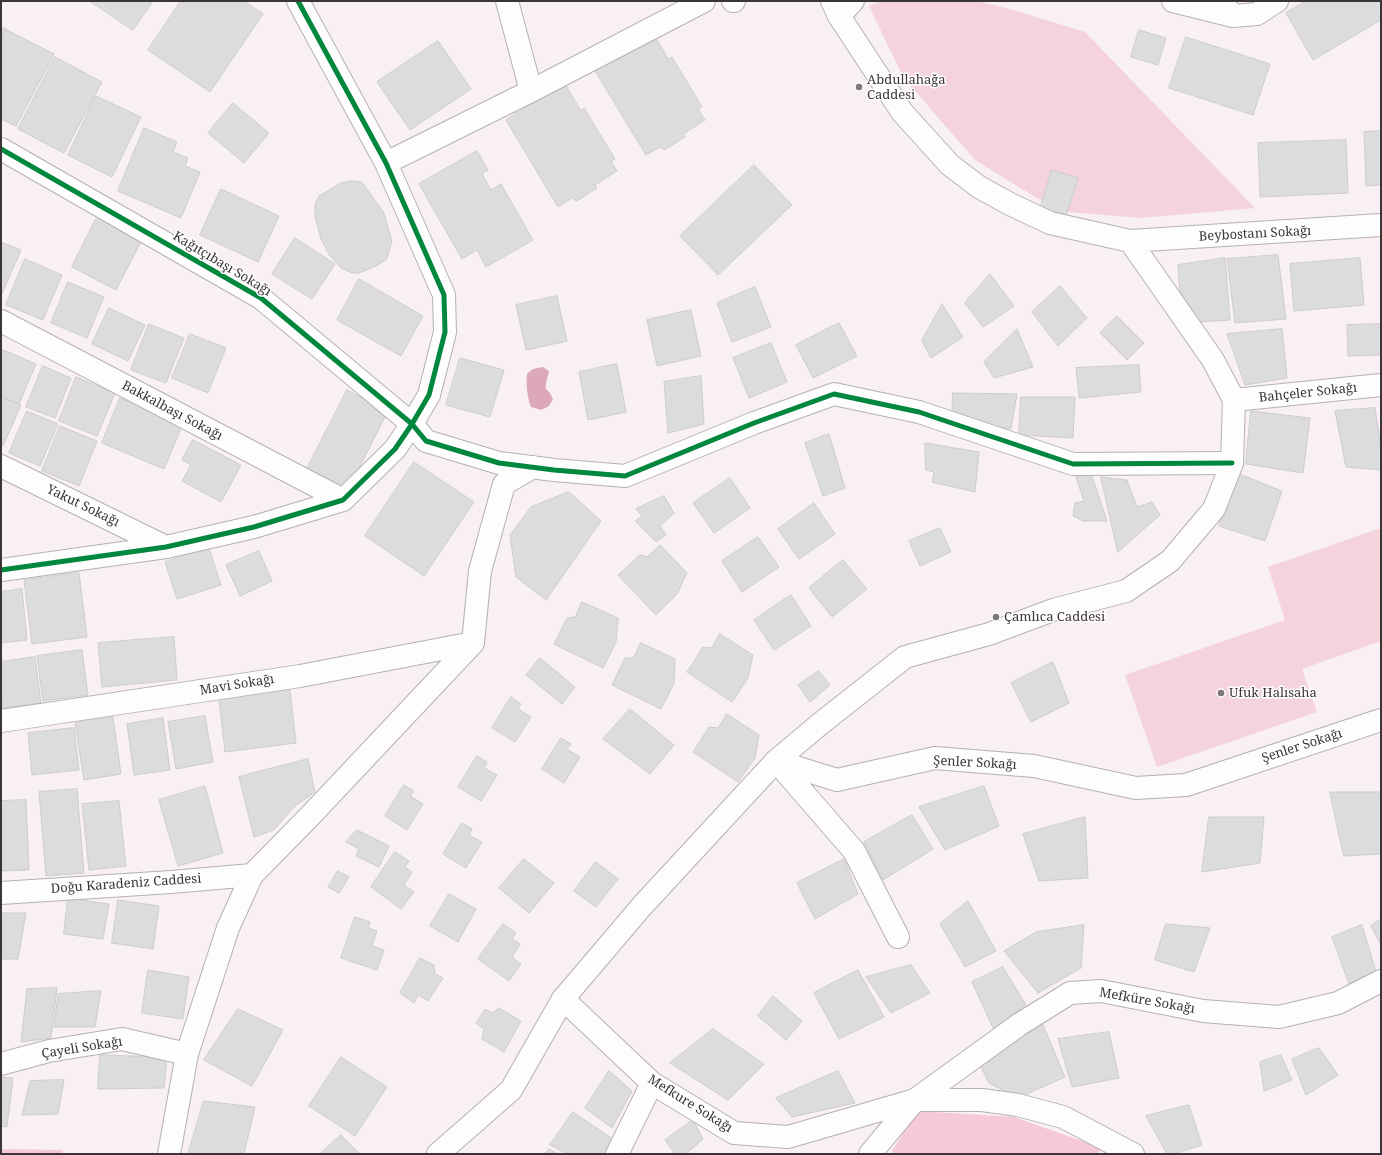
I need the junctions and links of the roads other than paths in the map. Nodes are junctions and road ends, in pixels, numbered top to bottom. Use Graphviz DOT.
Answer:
graph roads {
  1 [pos="298,1"];
  2 [pos="507,1"];
  3 [pos="704,1"];
  4 [pos="1173,1"];
  5 [pos="1277,1"];
  6 [pos="841,6"];
  7 [pos="1227,8"];
  8 [pos="531,91"];
  9 [pos="1,149"];
  10 [pos="386,163"];
  11 [pos="1381,226"];
  12 [pos="1130,241"];
  13 [pos="1,321"];
  14 [pos="1381,386"];
  15 [pos="1234,400"];
  16 [pos="412,424"];
  17 [pos="1232,463"];
  18 [pos="1,466"];
  19 [pos="533,468"];
  20 [pos="343,500"];
  21 [pos="166,546"];
  22 [pos="1,570"];
  23 [pos="473,643"];
  24 [pos="1381,720"];
  25 [pos="1,721"];
  26 [pos="776,761"];
  27 [pos="252,875"];
  28 [pos="1,893"];
  29 [pos="898,937"];
  30 [pos="1381,981"];
  31 [pos="563,999"];
  32 [pos="187,1054"];
  33 [pos="1,1064"];
  34 [pos="652,1083"];
  35 [pos="915,1100"];
  36 [pos="169,1154"];
  37 [pos="438,1154"];
  38 [pos="617,1154"];
  39 [pos="870,1154"];
  40 [pos="1134,1154"];
  1 -- 10 [label="street"];
  2 -- 8 [label="street"];
  3 -- 8 [label="street"];
  4 -- 7 [label="street"];
  5 -- 7 [label="street"];
  6 -- 12 [label="street, Beybostanı Sokağı"];
  8 -- 10 [label="street"];
  9 -- 16 [label="street, Kağıtçıbaşı Sokağı"];
  10 -- 16 [label="street"];
  11 -- 12 [label="street, Beybostanı Sokağı"];
  12 -- 15 [label="street"];
  13 -- 20 [label="street, Bakkalbaşı Sokağı"];
  14 -- 15 [label="street, Bahçeler Sokağı"];
  15 -- 17 [label="street"];
  16 -- 19 [label="street, Kağıtçıbaşı Sokağı"];
  16 -- 20 [label="street"];
  17 -- 19 [label="street, Kağıtçıbaşı Sokağı"];
  17 -- 26 [label="street"];
  18 -- 21 [label="street, Yakut Sokağı"];
  19 -- 23 [label="street"];
  20 -- 21 [label="street"];
  21 -- 22 [label="street"];
  23 -- 25 [label="street, Mavi Sokağı"];
  23 -- 27 [label="street"];
  24 -- 26 [label="street, Şenler Sokağı"];
  26 -- 29 [label="street"];
  26 -- 31 [label="street"];
  27 -- 28 [label="street, Doğu Karadeniz Caddesi"];
  27 -- 32 [label="street"];
  30 -- 35 [label="street, Mefküre Sokağı"];
  31 -- 34 [label="street, Mefkure Sokağı"];
  31 -- 37 [label="street"];
  32 -- 33 [label="street, Çayeli Sokağı"];
  32 -- 36 [label="street"];
  34 -- 35 [label="street, Mefkure Sokağı"];
  34 -- 38 [label="street"];
  35 -- 39 [label="street"];
  35 -- 40 [label="street"];
}
